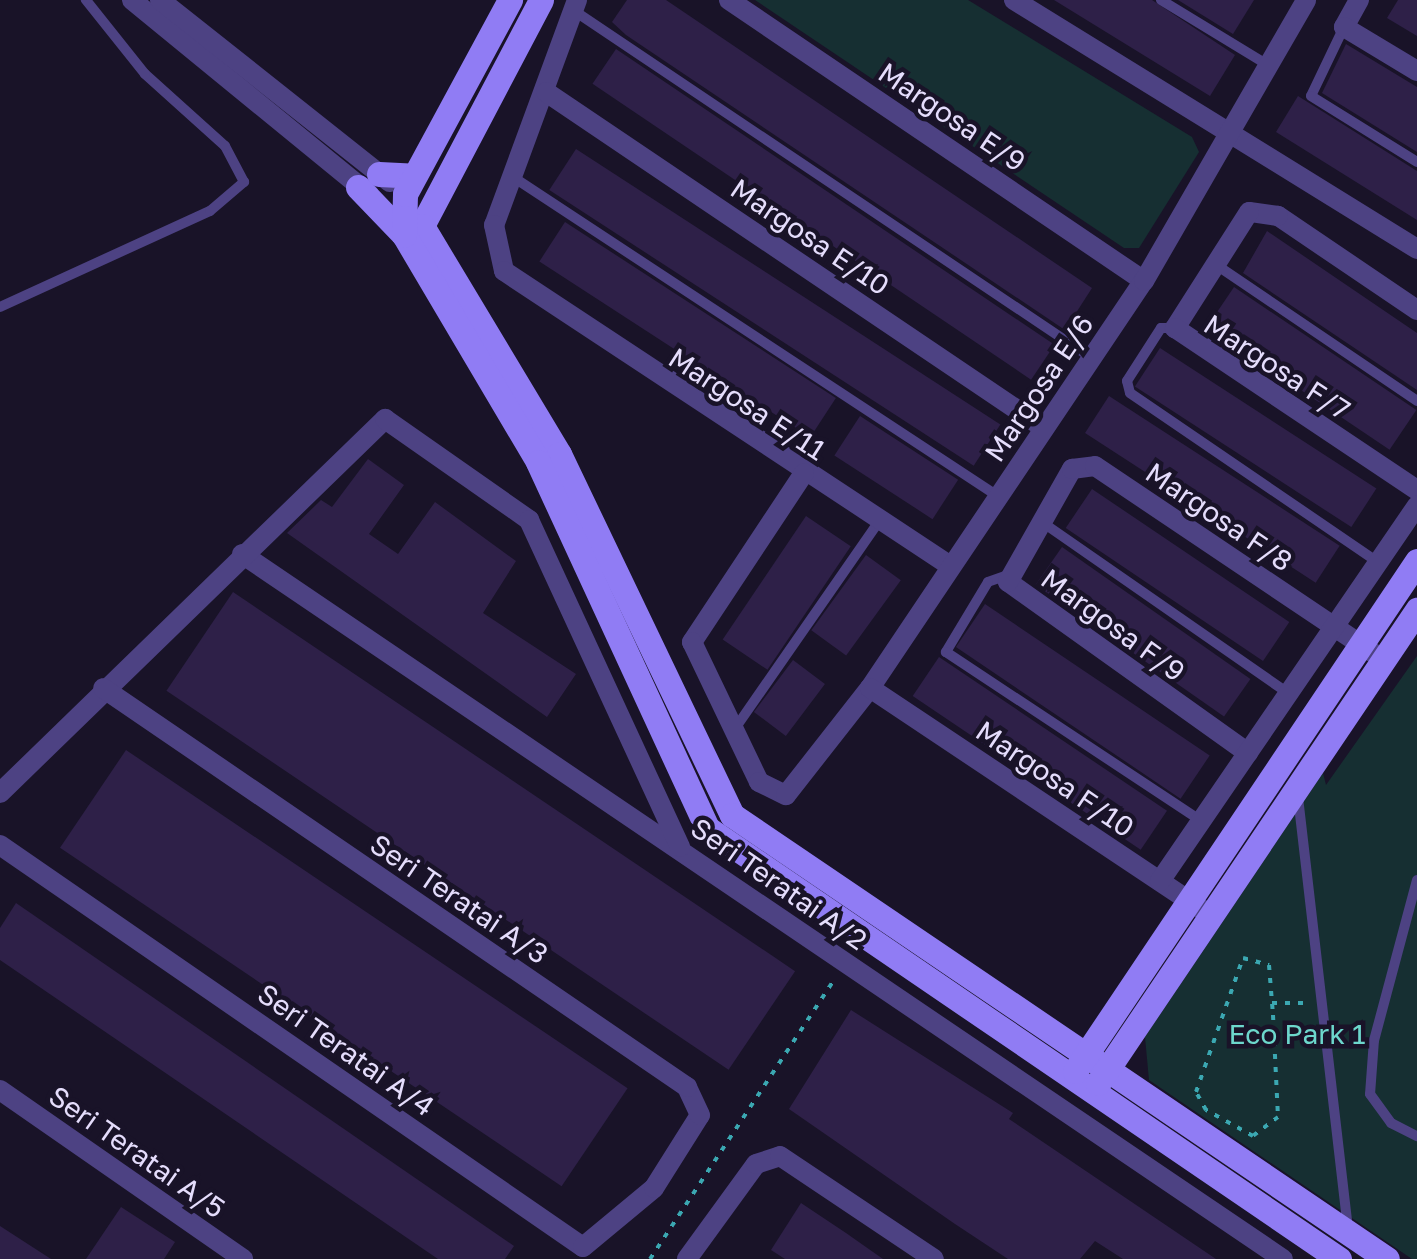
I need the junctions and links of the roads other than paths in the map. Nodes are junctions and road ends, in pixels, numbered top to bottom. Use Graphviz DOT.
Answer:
graph roads {
  1 [pos="86,0"];
  2 [pos="132,0"];
  3 [pos="160,0"];
  4 [pos="510,0"];
  5 [pos="541,0"];
  6 [pos="728,0"];
  7 [pos="1014,0"];
  8 [pos="1161,0"];
  9 [pos="1306,0"];
  10 [pos="1359,0"];
  11 [pos="575,5"];
  12 [pos="1344,27"];
  13 [pos="1268,66"];
  14 [pos="1417,70"];
  15 [pos="546,92"];
  16 [pos="1231,132"];
  17 [pos="1417,162"];
  18 [pos="513,177"];
  19 [pos="369,180"];
  20 [pos="412,208"];
  21 [pos="1417,249"];
  22 [pos="1212,262"];
  23 [pos="1144,280"];
  24 [pos="0,306"];
  25 [pos="1417,310"];
  26 [pos="1174,328"];
  27 [pos="1093,359"];
  28 [pos="1417,401"];
  29 [pos="1044,428"];
  30 [pos="804,472"];
  31 [pos="1417,490"];
  32 [pos="999,497"];
  33 [pos="1417,505"];
  34 [pos="1038,519"];
  35 [pos="878,521"];
  36 [pos="242,554"];
  37 [pos="1417,560"];
  38 [pos="1378,562"];
  39 [pos="949,565"];
  40 [pos="1004,576"];
  41 [pos="1417,610"];
  42 [pos="1334,626"];
  43 [pos="1359,643"];
  44 [pos="1382,659"];
  45 [pos="103,688"];
  46 [pos="870,688"];
  47 [pos="1289,694"];
  48 [pos="732,732"];
  49 [pos="1248,753"];
  50 [pos="1297,786"];
  51 [pos="0,793"];
  52 [pos="1201,821"];
  53 [pos="0,845"];
  54 [pos="681,849"];
  55 [pos="1417,880"];
  56 [pos="1160,881"];
  57 [pos="1201,909"];
  58 [pos="1088,1076"];
  59 [pos="0,1090"];
  60 [pos="1417,1136"];
  61 [pos="654,1188"];
  62 [pos="1348,1232"];
  63 [pos="243,1259"];
  64 [pos="687,1259"];
  65 [pos="934,1259"];
  66 [pos="1284,1259"];
  67 [pos="1339,1259"];
  68 [pos="1387,1259"];
  1 -- 24 [label="lane"];
  2 -- 19 [label="street"];
  3 -- 19 [label="street"];
  4 -- 20 [label="street"];
  5 -- 20 [label="street"];
  6 -- 23 [label="street, Margosa E/9"];
  7 -- 16 [label="street"];
  8 -- 13 [label="lane"];
  9 -- 13 [label="street, Margosa E/6"];
  10 -- 12 [label="street"];
  11 -- 15 [label="street"];
  11 -- 27 [label="lane"];
  12 -- 14 [label="street"];
  12 -- 17 [label="lane"];
  13 -- 16 [label="street, Margosa E/6"];
  15 -- 18 [label="street"];
  15 -- 29 [label="street, Margosa E/10"];
  16 -- 21 [label="street"];
  16 -- 23 [label="street, Margosa E/6"];
  18 -- 30 [label="street, Margosa E/11"];
  18 -- 32 [label="lane"];
  19 -- 20 [label="street"];
  19 -- 20 [label="street"];
  20 -- 58 [label="street"];
  22 -- 25 [label="street, Margosa F/7"];
  22 -- 26 [label="street, Margosa F/7"];
  22 -- 28 [label="lane"];
  23 -- 27 [label="street, Margosa E/6"];
  26 -- 31 [label="street, Margosa F/7"];
  26 -- 38 [label="lane"];
  27 -- 29 [label="street, Margosa E/6"];
  29 -- 32 [label="street, Margosa E/6"];
  30 -- 35 [label="street, Margosa E/11"];
  30 -- 48 [label="street"];
  32 -- 39 [label="street, Margosa E/6"];
  33 -- 38 [label="street"];
  34 -- 40 [label="street, Margosa F/9"];
  34 -- 42 [label="street, Margosa F/8"];
  34 -- 47 [label="lane"];
  35 -- 39 [label="street, Margosa E/11"];
  35 -- 48 [label="lane"];
  36 -- 45 [label="street"];
  36 -- 54 [label="street, Seri Teratai A/2"];
  36 -- 54 [label="street"];
  37 -- 43 [label="street"];
  38 -- 42 [label="street"];
  39 -- 46 [label="street, Margosa E/6"];
  40 -- 49 [label="street, Margosa F/9"];
  40 -- 52 [label="lane"];
  41 -- 44 [label="street"];
  42 -- 43 [label="street, Margosa F/8"];
  42 -- 47 [label="street"];
  43 -- 44 [label="street, Margosa F/8"];
  43 -- 57 [label="street"];
  44 -- 50 [label="street"];
  45 -- 51 [label="street"];
  45 -- 61 [label="street, Seri Teratai A/3"];
  46 -- 48 [label="street, Margosa E/6"];
  46 -- 56 [label="street, Margosa F/10"];
  47 -- 49 [label="street"];
  49 -- 52 [label="street"];
  50 -- 57 [label="street"];
  50 -- 62 [label="lane"];
  52 -- 56 [label="street"];
  53 -- 61 [label="street, Seri Teratai A/4"];
  54 -- 66 [label="street, Seri Teratai A/2"];
  55 -- 60 [label="lane"];
  56 -- 57 [label="street, Margosa F/10"];
  57 -- 58 [label="street"];
  58 -- 62 [label="street"];
  58 -- 67 [label="street"];
  59 -- 63 [label="street, Seri Teratai A/5"];
  62 -- 68 [label="street"];
  64 -- 65 [label="street"];
}
